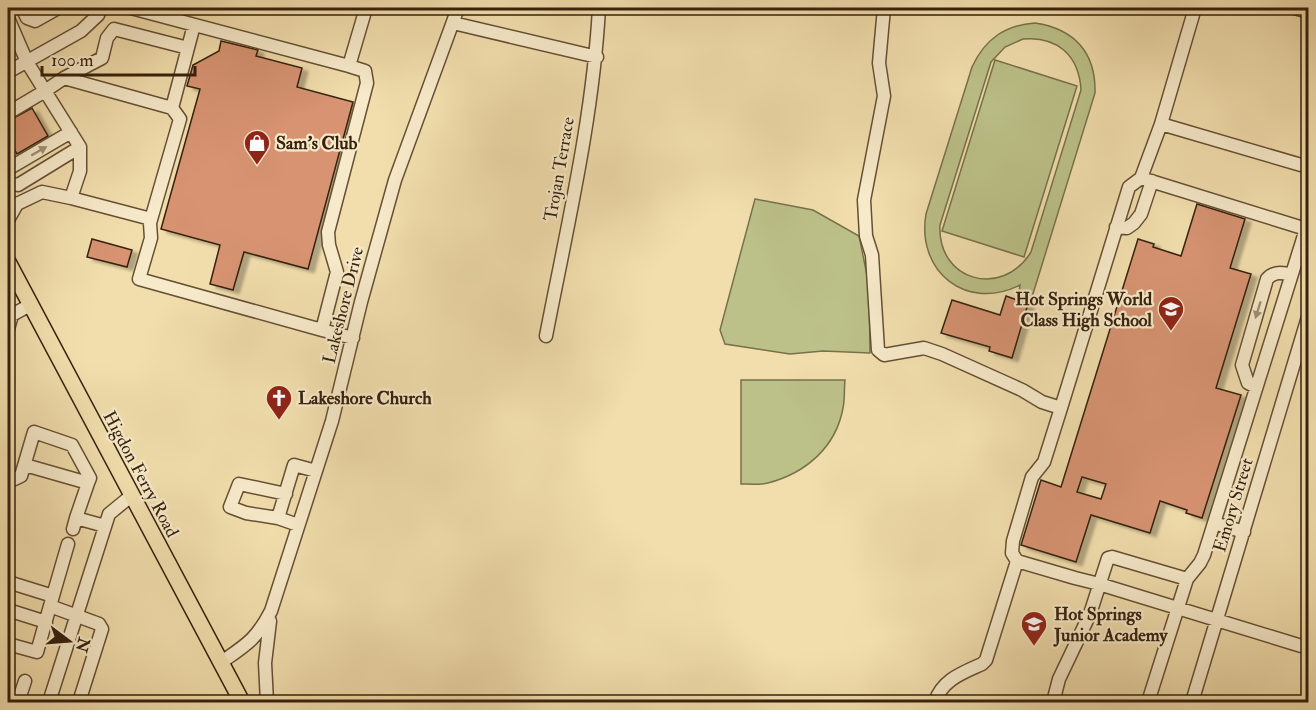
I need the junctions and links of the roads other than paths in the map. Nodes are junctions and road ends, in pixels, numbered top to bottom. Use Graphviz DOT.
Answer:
graph roads {
  1 [pos="21,8"];
  2 [pos="58,8"];
  3 [pos="101,8"];
  4 [pos="131,8"];
  5 [pos="366,8"];
  6 [pos="459,8"];
  7 [pos="600,8"];
  8 [pos="884,8"];
  9 [pos="1195,8"];
  10 [pos="1295,8"];
  11 [pos="1308,12"];
  12 [pos="8,18"];
  13 [pos="453,23"];
  14 [pos="195,25"];
  15 [pos="11,34"];
  16 [pos="188,48"];
  17 [pos="597,57"];
  18 [pos="27,62"];
  19 [pos="349,66"];
  20 [pos="8,72"];
  21 [pos="64,78"];
  22 [pos="45,92"];
  23 [pos="172,108"];
  24 [pos="8,113"];
  25 [pos="1161,124"];
  26 [pos="71,132"];
  27 [pos="80,147"];
  28 [pos="1308,167"];
  29 [pos="8,169"];
  30 [pos="1147,179"];
  31 [pos="8,181"];
  32 [pos="71,198"];
  33 [pos="12,203"];
  34 [pos="151,219"];
  35 [pos="8,220"];
  36 [pos="1307,225"];
  37 [pos="1116,227"];
  38 [pos="8,262"];
  39 [pos="1291,274"];
  40 [pos="30,305"];
  41 [pos="1308,317"];
  42 [pos="8,329"];
  43 [pos="322,330"];
  44 [pos="546,336"];
  45 [pos="353,338"];
  46 [pos="1256,387"];
  47 [pos="1061,408"];
  48 [pos="25,465"];
  49 [pos="316,471"];
  50 [pos="8,482"];
  51 [pos="88,483"];
  52 [pos="286,494"];
  53 [pos="131,496"];
  54 [pos="278,518"];
  55 [pos="1214,524"];
  56 [pos="298,525"];
  57 [pos="105,526"];
  58 [pos="1244,532"];
  59 [pos="68,544"];
  60 [pos="1017,561"];
  61 [pos="1186,579"];
  62 [pos="8,582"];
  63 [pos="1099,584"];
  64 [pos="52,601"];
  65 [pos="1178,608"];
  66 [pos="8,610"];
  67 [pos="271,611"];
  68 [pos="77,615"];
  69 [pos="1217,620"];
  70 [pos="46,622"];
  71 [pos="8,644"];
  72 [pos="1308,648"];
  73 [pos="220,663"];
  74 [pos="25,681"];
  75 [pos="18,702"];
  76 [pos="49,702"];
  77 [pos="79,702"];
  78 [pos="242,702"];
  79 [pos="267,702"];
  80 [pos="935,702"];
  81 [pos="1053,702"];
  82 [pos="1148,702"];
  83 [pos="1192,702"];
  1 -- 2 [label="street"];
  3 -- 18 [label="street"];
  4 -- 14 [label="street"];
  5 -- 19 [label="street"];
  6 -- 13 [label="street, Lakeshore Drive"];
  7 -- 17 [label="street, Trojan Terrace"];
  8 -- 47 [label="street"];
  9 -- 25 [label="street"];
  10 -- 11 [label="street"];
  12 -- 15 [label="street"];
  13 -- 17 [label="street"];
  13 -- 45 [label="street, Lakeshore Drive"];
  14 -- 16 [label="street"];
  14 -- 19 [label="street"];
  15 -- 18 [label="street"];
  16 -- 21 [label="street"];
  16 -- 23 [label="street"];
  17 -- 44 [label="street, Trojan Terrace"];
  18 -- 20 [label="street"];
  18 -- 22 [label="street"];
  19 -- 43 [label="street"];
  21 -- 22 [label="street"];
  21 -- 23 [label="street"];
  22 -- 24 [label="street"];
  22 -- 26 [label="street"];
  23 -- 34 [label="street"];
  25 -- 28 [label="street"];
  25 -- 30 [label="street"];
  26 -- 27 [label="street"];
  29 -- 26 [label="street, one-way"];
  27 -- 31 [label="street"];
  27 -- 32 [label="street"];
  30 -- 36 [label="street"];
  30 -- 37 [label="street"];
  30 -- 37 [label="street"];
  32 -- 33 [label="street"];
  32 -- 34 [label="street"];
  33 -- 35 [label="street"];
  34 -- 43 [label="street"];
  36 -- 39 [label="street"];
  37 -- 47 [label="street"];
  38 -- 40 [label="main road, Higdon Ferry Road"];
  39 -- 46 [label="street"];
  39 -- 46 [label="street, one-way"];
  40 -- 42 [label="street"];
  40 -- 53 [label="main road, Higdon Ferry Road"];
  41 -- 58 [label="street, Emory Street"];
  43 -- 45 [label="street"];
  45 -- 49 [label="street, Lakeshore Drive"];
  46 -- 55 [label="street"];
  47 -- 60 [label="street"];
  48 -- 50 [label="street"];
  48 -- 51 [label="street"];
  48 -- 51 [label="street"];
  49 -- 52 [label="street"];
  49 -- 56 [label="street, Lakeshore Drive"];
  51 -- 57 [label="street"];
  52 -- 54 [label="street"];
  52 -- 54 [label="street"];
  53 -- 57 [label="street"];
  53 -- 73 [label="main road, Higdon Ferry Road"];
  54 -- 56 [label="street"];
  55 -- 58 [label="street"];
  55 -- 61 [label="street"];
  56 -- 67 [label="street, Lakeshore Drive"];
  57 -- 68 [label="street"];
  58 -- 69 [label="street, Emory Street"];
  59 -- 64 [label="street"];
  60 -- 63 [label="street"];
  60 -- 80 [label="street"];
  61 -- 63 [label="street"];
  61 -- 65 [label="street"];
  62 -- 64 [label="street"];
  63 -- 65 [label="street"];
  63 -- 81 [label="street"];
  64 -- 68 [label="street"];
  64 -- 70 [label="street"];
  65 -- 69 [label="street"];
  65 -- 82 [label="street"];
  66 -- 70 [label="street"];
  67 -- 73 [label="street, Lakeshore Drive"];
  67 -- 79 [label="street"];
  68 -- 76 [label="street"];
  68 -- 77 [label="street"];
  69 -- 72 [label="street"];
  69 -- 83 [label="street, Emory Street"];
  70 -- 71 [label="street"];
  73 -- 78 [label="main road, Higdon Ferry Road"];
  74 -- 75 [label="street"];
}
